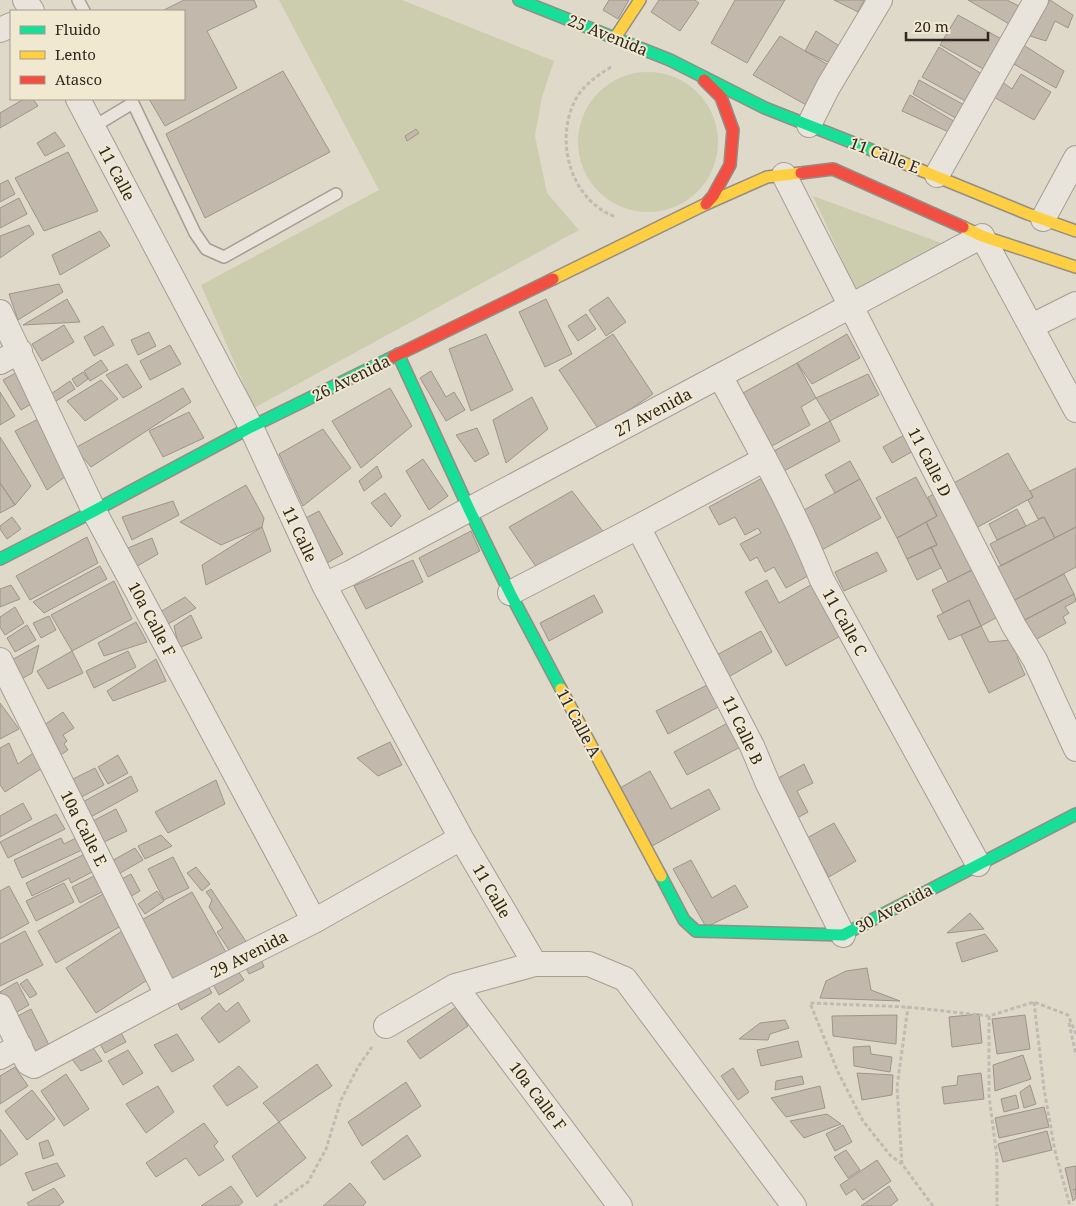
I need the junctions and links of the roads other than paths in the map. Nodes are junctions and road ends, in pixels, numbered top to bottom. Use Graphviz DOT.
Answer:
graph roads {
  1 [pos="519,0"];
  2 [pos="640,0"];
  3 [pos="880,0"];
  4 [pos="1036,0"];
  5 [pos="615,38"];
  6 [pos="696,72"];
  7 [pos="79,100"];
  8 [pos="132,101"];
  9 [pos="809,125"];
  10 [pos="93,127"];
  11 [pos="1076,158"];
  12 [pos="784,175"];
  13 [pos="937,175"];
  14 [pos="336,194"];
  15 [pos="706,204"];
  16 [pos="1043,219"];
  17 [pos="1076,231"];
  18 [pos="982,236"];
  19 [pos="1076,267"];
  20 [pos="1076,304"];
  21 [pos="851,307"];
  22 [pos="0,312"];
  23 [pos="1032,326"];
  24 [pos="398,354"];
  25 [pos="10,357"];
  26 [pos="720,376"];
  27 [pos="1076,410"];
  28 [pos="251,427"];
  29 [pos="765,459"];
  30 [pos="469,509"];
  31 [pos="94,511"];
  32 [pos="638,527"];
  33 [pos="0,559"];
  34 [pos="324,585"];
  35 [pos="510,593"];
  36 [pos="0,660"];
  37 [pos="1076,749"];
  38 [pos="1076,814"];
  39 [pos="461,838"];
  40 [pos="978,864"];
  41 [pos="314,921"];
  42 [pos="696,931"];
  43 [pos="843,935"];
  44 [pos="535,964"];
  45 [pos="455,986"];
  46 [pos="168,995"];
  47 [pos="0,1006"];
  48 [pos="386,1026"];
  49 [pos="10,1051"];
  50 [pos="620,1206"];
  51 [pos="794,1206"];
  1 -- 5 [label="street, 25 Avenida"];
  2 -- 5 [label="street"];
  3 -- 9 [label="street"];
  4 -- 13 [label="street"];
  5 -- 6 [label="street, 25 Avenida"];
  6 -- 9 [label="street, 11 Calle E"];
  6 -- 15 [label="street"];
  7 -- 10 [label="street, 11 Calle"];
  8 -- 10 [label="lane"];
  8 -- 14 [label="lane"];
  9 -- 13 [label="street, 11 Calle E"];
  10 -- 28 [label="street, 11 Calle"];
  11 -- 16 [label="street"];
  12 -- 15 [label="street, 11 Calle E"];
  12 -- 18 [label="street, 11 Calle E"];
  12 -- 21 [label="street, 11 Calle D"];
  13 -- 16 [label="street, 11 Calle E"];
  15 -- 24 [label="street, 26 Avenida"];
  16 -- 17 [label="street, 11 Calle E"];
  18 -- 19 [label="street, 11 Calle E"];
  18 -- 21 [label="street, 27 Avenida"];
  18 -- 23 [label="street"];
  20 -- 23 [label="street"];
  21 -- 26 [label="street, 27 Avenida"];
  21 -- 37 [label="street, 11 Calle D"];
  22 -- 25 [label="street, 10a Calle F"];
  23 -- 27 [label="street"];
  24 -- 28 [label="street, 26 Avenida"];
  24 -- 30 [label="street, 11 Calle A"];
  25 -- 31 [label="street, 10a Calle F"];
  26 -- 29 [label="street, 11 Calle C"];
  26 -- 30 [label="street, 27 Avenida"];
  28 -- 31 [label="street, 26 Avenida"];
  28 -- 34 [label="street, 11 Calle"];
  29 -- 32 [label="street"];
  29 -- 40 [label="street, 11 Calle C"];
  30 -- 34 [label="street, 27 Avenida"];
  30 -- 35 [label="street, 11 Calle A"];
  31 -- 33 [label="street, 26 Avenida"];
  31 -- 41 [label="street, 10a Calle F"];
  32 -- 35 [label="street"];
  32 -- 43 [label="street, 11 Calle B"];
  34 -- 39 [label="street, 11 Calle"];
  35 -- 42 [label="street, 11 Calle A"];
  36 -- 46 [label="street, 10a Calle E"];
  38 -- 40 [label="street, 30 Avenida"];
  39 -- 41 [label="street, 29 Avenida"];
  39 -- 44 [label="street, 11 Calle"];
  40 -- 43 [label="street, 30 Avenida"];
  41 -- 46 [label="street, 29 Avenida"];
  42 -- 43 [label="street, 30 Avenida"];
  44 -- 45 [label="street"];
  44 -- 51 [label="street"];
  45 -- 48 [label="street"];
  45 -- 50 [label="street, 10a Calle F"];
  46 -- 49 [label="street, 29 Avenida"];
  47 -- 49 [label="street"];
}
